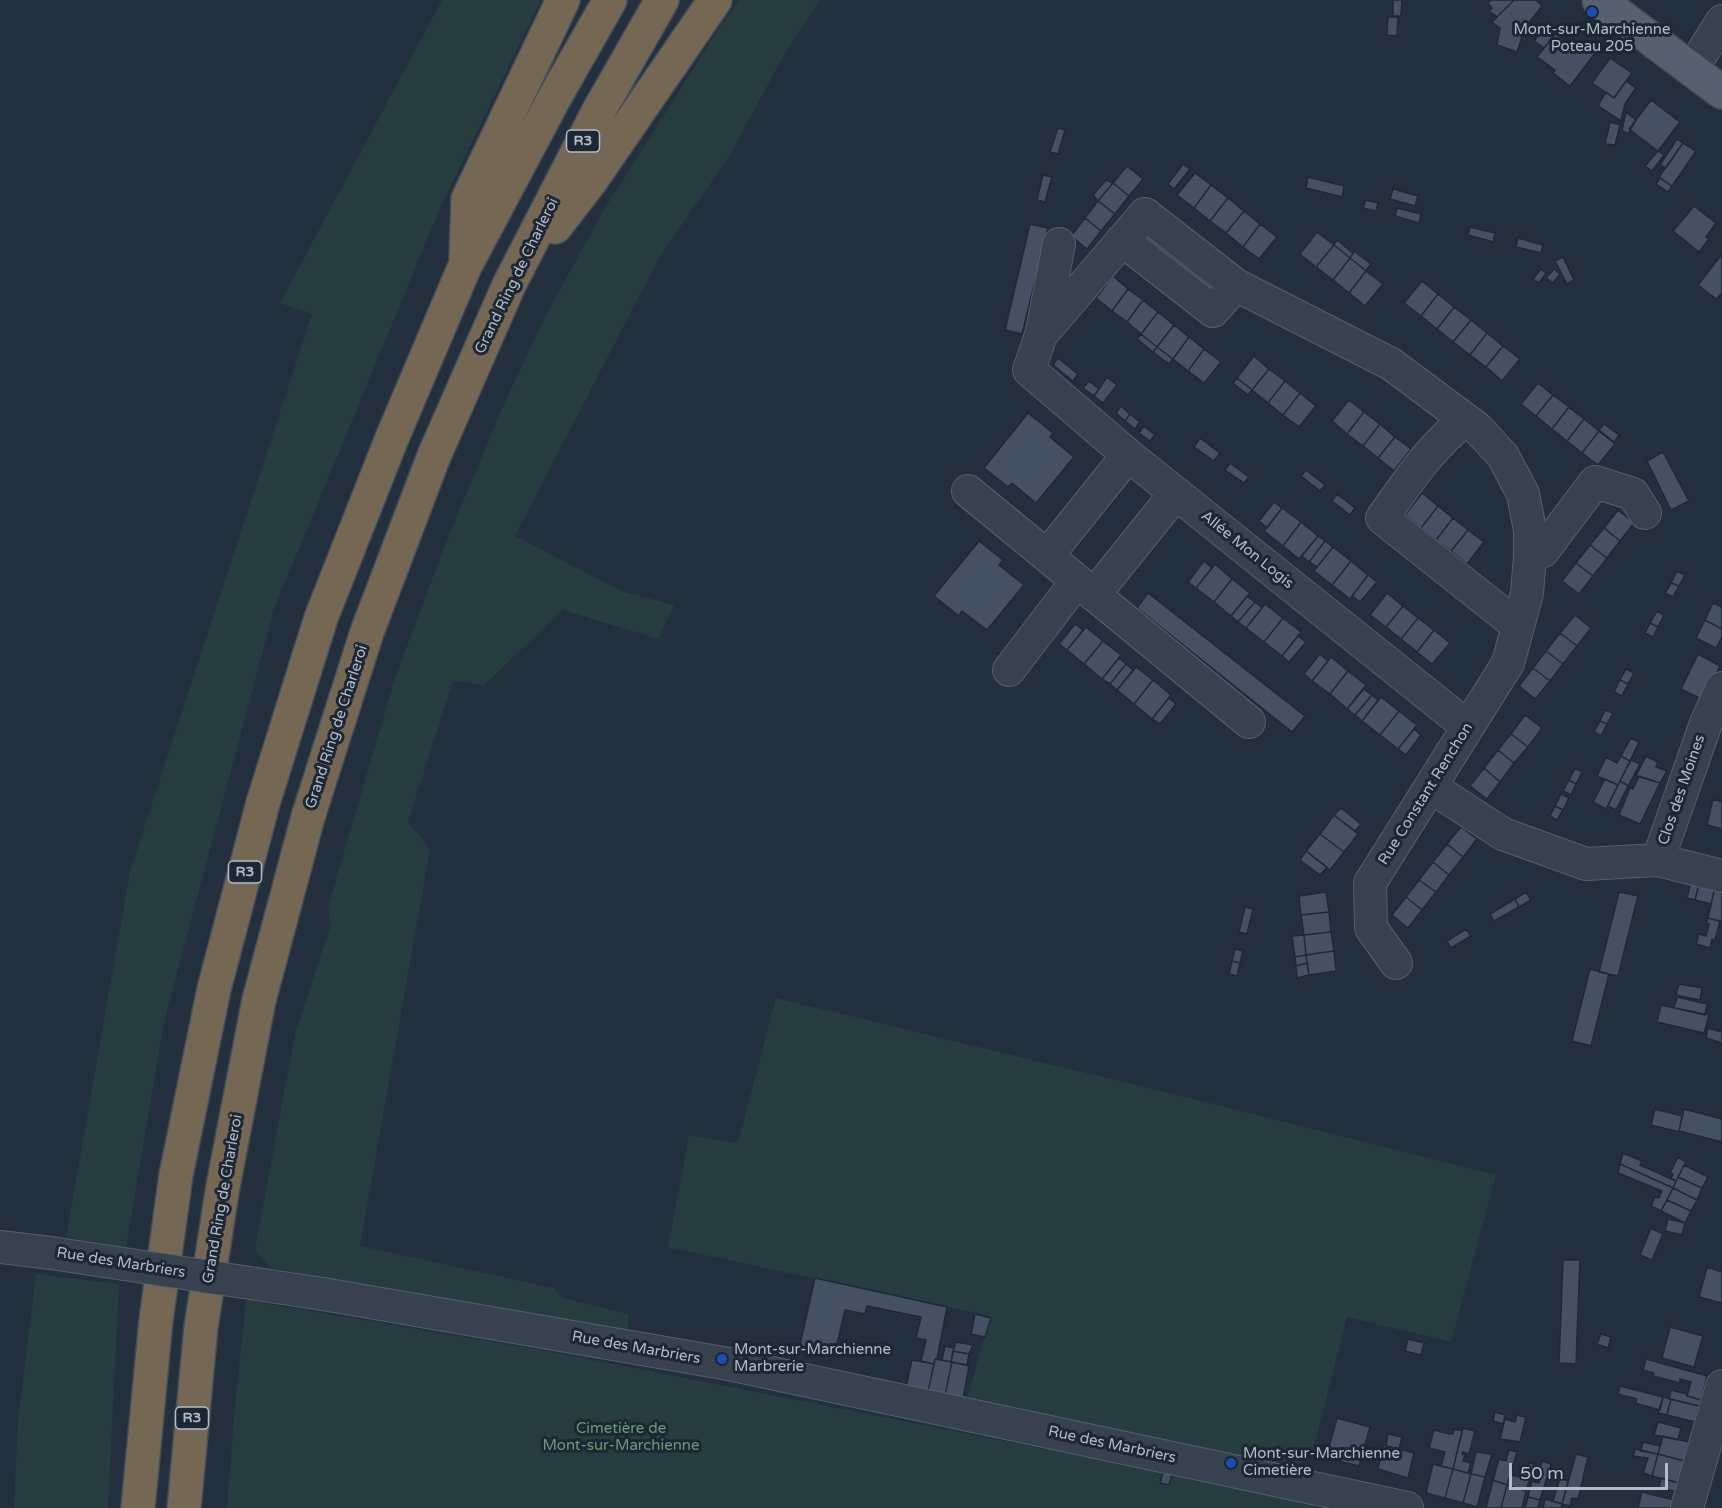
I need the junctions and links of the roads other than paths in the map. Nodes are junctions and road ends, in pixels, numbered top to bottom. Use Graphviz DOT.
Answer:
graph roads {
  1 [pos="563,0"];
  2 [pos="610,0"];
  3 [pos="662,0"];
  4 [pos="715,0"];
  5 [pos="1599,0"];
  6 [pos="1722,21"];
  7 [pos="1692,69"];
  8 [pos="1722,92"];
  9 [pos="1059,244"];
  10 [pos="465,266"];
  11 [pos="509,285"];
  12 [pos="1041,335"];
  13 [pos="1029,370"];
  14 [pos="1465,420"];
  15 [pos="1128,455"];
  16 [pos="968,491"];
  17 [pos="1176,493"];
  18 [pos="1646,513"];
  19 [pos="1047,556"];
  20 [pos="1530,556"];
  21 [pos="1086,588"];
  22 [pos="1518,626"];
  23 [pos="1009,670"];
  24 [pos="1722,687"];
  25 [pos="1249,722"];
  26 [pos="1468,727"];
  27 [pos="1431,787"];
  28 [pos="1658,860"];
  29 [pos="1722,876"];
  30 [pos="1396,963"];
  31 [pos="0,1247"];
  32 [pos="1722,1386"];
  33 [pos="138,1508"];
  34 [pos="184,1508"];
  35 [pos="1407,1508"];
  36 [pos="1687,1508"];
  1 -- 10 [label="highway"];
  2 -- 10 [label="highway, R3"];
  3 -- 11 [label="highway, Grand Ring de Charleroi / R3"];
  4 -- 11 [label="highway"];
  5 -- 7 [label="main road"];
  6 -- 7 [label="street"];
  7 -- 8 [label="main road"];
  9 -- 12 [label="street"];
  10 -- 33 [label="highway, R3"];
  11 -- 34 [label="highway, Grand Ring de Charleroi / R3"];
  12 -- 13 [label="street, Rue Constant Renchon"];
  12 -- 14 [label="street, Rue Constant Renchon"];
  13 -- 15 [label="street, Allée Mon Logis"];
  14 -- 20 [label="street, Rue Constant Renchon"];
  14 -- 22 [label="street"];
  15 -- 17 [label="street, Allée Mon Logis"];
  15 -- 19 [label="street"];
  16 -- 19 [label="street"];
  17 -- 21 [label="street"];
  17 -- 26 [label="street, Allée Mon Logis"];
  18 -- 20 [label="street"];
  19 -- 21 [label="street"];
  20 -- 22 [label="street, Rue Constant Renchon"];
  21 -- 23 [label="street"];
  21 -- 25 [label="street"];
  22 -- 26 [label="street, Rue Constant Renchon"];
  24 -- 28 [label="street, Clos des Moines"];
  26 -- 27 [label="street, Rue Constant Renchon"];
  27 -- 28 [label="street"];
  27 -- 30 [label="street, Rue Constant Renchon"];
  28 -- 29 [label="street"];
  31 -- 35 [label="street, Rue des Marbriers, bridge"];
  32 -- 36 [label="street"];
}
